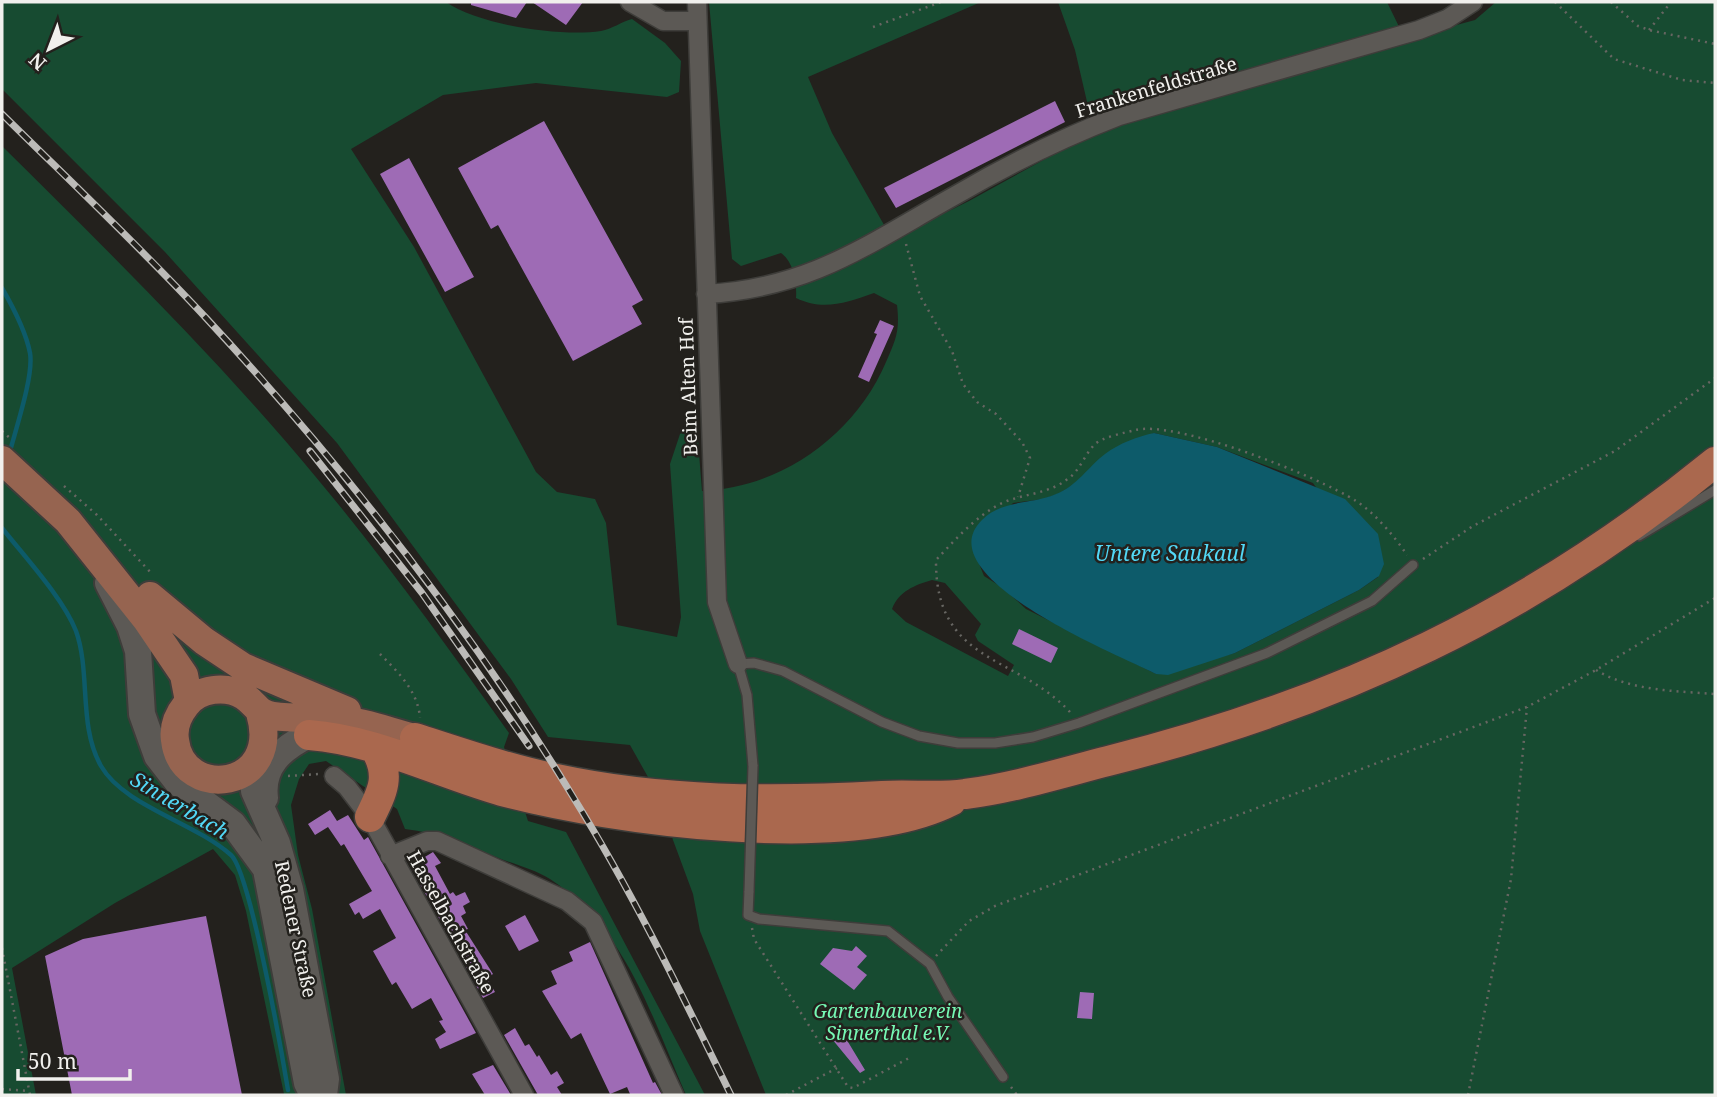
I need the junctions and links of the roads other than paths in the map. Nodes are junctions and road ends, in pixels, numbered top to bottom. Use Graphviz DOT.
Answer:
graph roads {
  1 [pos="630,2"];
  2 [pos="696,2"];
  3 [pos="1473,2"];
  4 [pos="695,21"];
  5 [pos="706,294"];
  6 [pos="2,460"];
  7 [pos="1715,462"];
  8 [pos="1715,490"];
  9 [pos="68,521"];
  10 [pos="88,549"];
  11 [pos="1598,551"];
  12 [pos="1413,565"];
  13 [pos="150,596"];
  14 [pos="738,664"];
  15 [pos="215,690"];
  16 [pos="189,701"];
  17 [pos="260,713"];
  18 [pos="309,735"];
  19 [pos="375,748"];
  20 [pos="416,751"];
  21 [pos="247,766"];
  22 [pos="334,776"];
  23 [pos="386,782"];
  24 [pos="370,817"];
  25 [pos="277,843"];
  26 [pos="390,856"];
  27 [pos="268,872"];
  28 [pos="1003,1077"];
  29 [pos="313,1095"];
  30 [pos="324,1095"];
  31 [pos="524,1095"];
  32 [pos="674,1095"];
  1 -- 4 [label="street"];
  2 -- 4 [label="street, Beim Alten Hof"];
  3 -- 5 [label="street, Frankenfeldstraße"];
  4 -- 5 [label="street, Beim Alten Hof"];
  5 -- 14 [label="street, Beim Alten Hof"];
  6 -- 9 [label="main road"];
  7 -- 11 [label="highway"];
  8 -- 11 [label="lane"];
  9 -- 10 [label="main road"];
  9 -- 13 [label="main road"];
  10 -- 16 [label="main road"];
  10 -- 27 [label="main road"];
  11 -- 20 [label="highway"];
  12 -- 14 [label="lane"];
  13 -- 15 [label="main road"];
  13 -- 20 [label="main road"];
  14 -- 28 [label="lane, Beim Alten Hof, bridge"];
  15 -- 16 [label="main road"];
  15 -- 17 [label="main road"];
  16 -- 21 [label="main road"];
  17 -- 20 [label="main road"];
  17 -- 21 [label="main road"];
  18 -- 19 [label="highway"];
  18 -- 21 [label="main road"];
  18 -- 25 [label="main road"];
  19 -- 20 [label="highway"];
  19 -- 23 [label="highway"];
  20 -- 23 [label="highway"];
  21 -- 25 [label="main road, Redener Straße"];
  21 -- 27 [label="main road, Redener Straße"];
  22 -- 24 [label="street, Hasselbachstraße"];
  23 -- 24 [label="highway"];
  24 -- 26 [label="street, Hasselbachstraße"];
  25 -- 30 [label="main road, Redener Straße"];
  26 -- 31 [label="street, Hasselbachstraße"];
  26 -- 32 [label="street"];
  27 -- 29 [label="main road, Redener Straße"];
}
